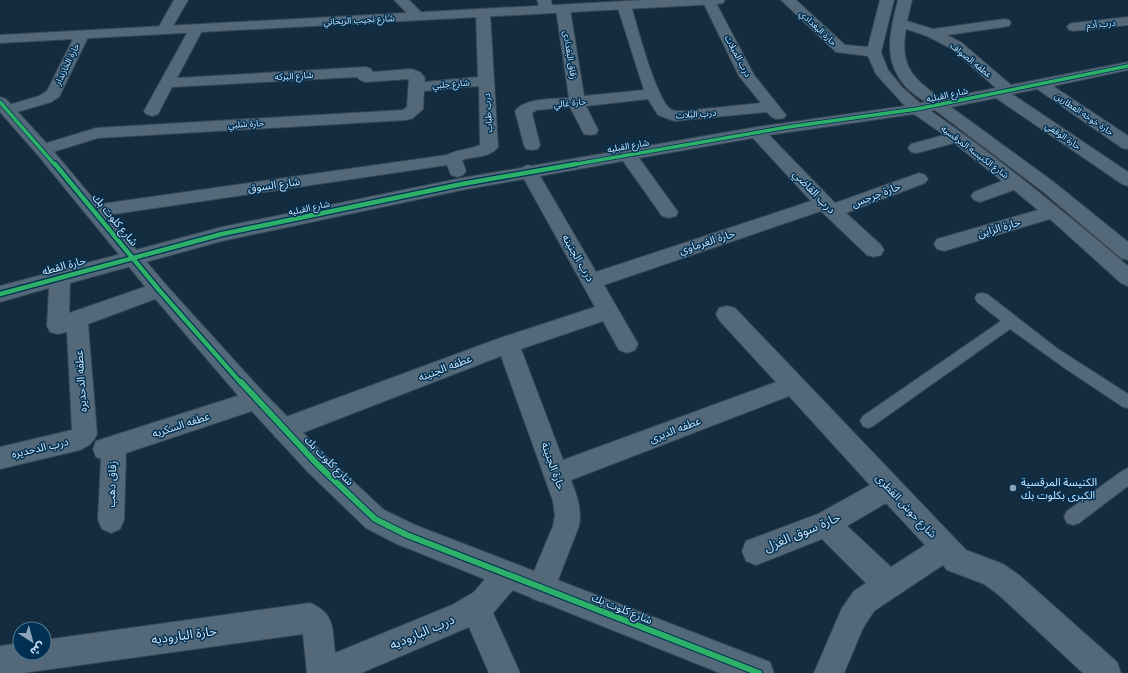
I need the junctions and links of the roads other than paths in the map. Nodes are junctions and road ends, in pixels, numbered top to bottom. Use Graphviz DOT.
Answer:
graph roads {
  1 [pos="181,0"];
  2 [pos="401,0"];
  3 [pos="713,0"];
  4 [pos="788,0"];
  5 [pos="887,0"];
  6 [pos="905,0"];
  7 [pos="545,5"];
  8 [pos="624,5"];
  9 [pos="563,9"];
  10 [pos="483,13"];
  11 [pos="419,16"];
  12 [pos="1128,21"];
  13 [pos="900,23"];
  14 [pos="1004,23"];
  15 [pos="1074,27"];
  16 [pos="196,29"];
  17 [pos="164,30"];
  18 [pos="932,33"];
  19 [pos="82,35"];
  20 [pos="0,39"];
  21 [pos="874,52"];
  22 [pos="1126,68"];
  23 [pos="416,81"];
  24 [pos="486,81"];
  25 [pos="167,83"];
  26 [pos="1040,84"];
  27 [pos="1003,91"];
  28 [pos="653,94"];
  29 [pos="577,102"];
  30 [pos="940,105"];
  31 [pos="4,106"];
  32 [pos="772,106"];
  33 [pos="917,109"];
  34 [pos="152,111"];
  35 [pos="788,127"];
  36 [pos="590,130"];
  37 [pos="757,132"];
  38 [pos="957,137"];
  39 [pos="1128,144"];
  40 [pos="532,145"];
  41 [pos="917,148"];
  42 [pos="43,150"];
  43 [pos="627,154"];
  44 [pos="453,159"];
  45 [pos="528,171"];
  46 [pos="919,179"];
  47 [pos="1128,180"];
  48 [pos="1016,183"];
  49 [pos="462,184"];
  50 [pos="980,196"];
  51 [pos="828,207"];
  52 [pos="94,211"];
  53 [pos="669,212"];
  54 [pos="1053,212"];
  55 [pos="944,244"];
  56 [pos="874,250"];
  57 [pos="1128,253"];
  58 [pos="133,258"];
  59 [pos="60,277"];
  60 [pos="1128,278"];
  61 [pos="591,281"];
  62 [pos="159,290"];
  63 [pos="0,294"];
  64 [pos="982,298"];
  65 [pos="608,311"];
  66 [pos="727,314"];
  67 [pos="77,320"];
  68 [pos="1010,322"];
  69 [pos="508,344"];
  70 [pos="627,344"];
  71 [pos="793,386"];
  72 [pos="256,400"];
  73 [pos="1128,402"];
  74 [pos="868,421"];
  75 [pos="284,429"];
  76 [pos="80,439"];
  77 [pos="109,448"];
  78 [pos="0,457"];
  79 [pos="556,474"];
  80 [pos="1128,476"];
  81 [pos="888,488"];
  82 [pos="1073,517"];
  83 [pos="111,520"];
  84 [pos="826,524"];
  85 [pos="945,548"];
  86 [pos="756,551"];
  87 [pos="507,575"];
  88 [pos="888,585"];
  89 [pos="541,588"];
  90 [pos="474,608"];
  91 [pos="0,661"];
  92 [pos="748,671"];
  93 [pos="322,673"];
  94 [pos="325,673"];
  95 [pos="505,673"];
  96 [pos="829,673"];
  97 [pos="1106,673"];
  1 -- 17 [label="street"];
  2 -- 11 [label="street"];
  3 -- 8 [label="street, شارع نجيب الريحاني"];
  3 -- 32 [label="street, درب المبلات"];
  4 -- 21 [label="street, حارة البغدادي"];
  5 -- 21 [label="street"];
  6 -- 13 [label="street, شارع الكنيسه المرقسيه"];
  7 -- 9 [label="street, شارع نجيب الريحاني"];
  7 -- 10 [label="street, شارع نجيب الريحاني"];
  8 -- 9 [label="street, شارع نجيب الريحاني"];
  8 -- 28 [label="street, درب البلات"];
  9 -- 29 [label="street, زقاق البغدادى"];
  10 -- 11 [label="street, شارع نجيب الريحاني"];
  10 -- 24 [label="street, درب طباب"];
  11 -- 16 [label="street, شارع نجيب الريحاني"];
  12 -- 15 [label="street, درب آدم"];
  13 -- 18 [label="street, عطفه الصواف"];
  13 -- 30 [label="street, شارع الكنيسه المرقسيه"];
  14 -- 18 [label="street, عطفه الصواف"];
  16 -- 17 [label="street, شارع نجيب الريحاني"];
  16 -- 25 [label="street"];
  17 -- 19 [label="street, شارع نجيب الريحاني"];
  18 -- 27 [label="street, عطفه الصواف"];
  19 -- 20 [label="street, شارع نجيب الريحاني"];
  19 -- 31 [label="street, حارة الخازندار"];
  21 -- 33 [label="street, شارع الكنيسه المرقسيه"];
  22 -- 26 [label="street, شارع القبليه"];
  23 -- 24 [label="street, شارع جلبي"];
  23 -- 25 [label="street, شارع البركه"];
  23 -- 42 [label="street, حارة شلبي"];
  24 -- 44 [label="street, درب طباب"];
  25 -- 34 [label="street"];
  26 -- 27 [label="street, شارع القبليه"];
  26 -- 39 [label="street, حارة خوخه العطارين"];
  27 -- 30 [label="street, شارع القبليه"];
  27 -- 47 [label="street, حارة الوقفي"];
  28 -- 29 [label="street, حارة غالي"];
  28 -- 32 [label="street, درب البلات"];
  29 -- 36 [label="street, زقاق البغدادى"];
  29 -- 40 [label="street, حارة غالي"];
  30 -- 33 [label="street, شارع القبليه"];
  30 -- 57 [label="street, شارع الكنيسه المرقسيه"];
  31 -- 42 [label="street, شارع كلوت بك"];
  32 -- 35 [label="street, درب المبلات"];
  33 -- 35 [label="street, شارع القبليه"];
  33 -- 38 [label="street, شارع الكنيسه المرقسيه"];
  35 -- 37 [label="street, شارع القبليه"];
  37 -- 43 [label="street, شارع القبليه"];
  37 -- 51 [label="street, درب القاضي"];
  38 -- 41 [label="street"];
  38 -- 48 [label="street, شارع الكنيسه المرقسيه"];
  42 -- 52 [label="street, شارع كلوت بك"];
  43 -- 45 [label="street, شارع القبليه"];
  43 -- 53 [label="street"];
  44 -- 49 [label="street"];
  44 -- 52 [label="street, شارع السوق"];
  45 -- 49 [label="street, شارع القبليه"];
  45 -- 61 [label="street, درب الجنينه"];
  46 -- 51 [label="street, حارة جرجس"];
  48 -- 50 [label="street"];
  48 -- 54 [label="street, شارع الكنيسه المرقسيه"];
  49 -- 58 [label="street, شارع القبليه"];
  51 -- 56 [label="street, درب القاضي"];
  51 -- 61 [label="street, حارة الغرماوي"];
  52 -- 58 [label="street, شارع كلوت بك"];
  54 -- 55 [label="street, حارة الزاين"];
  54 -- 60 [label="street, شارع الكنيسه المرقسيه"];
  58 -- 59 [label="street, حارة القطه"];
  58 -- 62 [label="street, شارع كلوت بك"];
  59 -- 63 [label="street, حارة القطه"];
  59 -- 67 [label="street"];
  61 -- 65 [label="street, درب الجنينه"];
  62 -- 67 [label="street"];
  62 -- 72 [label="street, شارع كلوت بك"];
  64 -- 68 [label="lane"];
  65 -- 69 [label="street, عطفه الجنينه"];
  65 -- 70 [label="street, درب الجنينه"];
  66 -- 71 [label="street, شارع حوش القطرى"];
  67 -- 76 [label="street, عطفه الدحديره"];
  68 -- 73 [label="lane"];
  68 -- 74 [label="lane"];
  69 -- 75 [label="street, عطفه الجنينه"];
  69 -- 79 [label="street, حارة الجنينة"];
  71 -- 79 [label="street, عطفه الديرى"];
  71 -- 81 [label="street, شارع حوش القطرى"];
  72 -- 75 [label="street, شارع كلوت بك"];
  72 -- 77 [label="street, عطفه السكريه"];
  75 -- 87 [label="street, شارع كلوت بك"];
  76 -- 78 [label="street, درب الدحديره"];
  77 -- 83 [label="street, زقاق دهب"];
  79 -- 89 [label="street, حارة الجنينة"];
  80 -- 82 [label="lane"];
  81 -- 84 [label="street, حارة سوق الغزل"];
  81 -- 85 [label="street, شارع حوش القطرى"];
  84 -- 86 [label="street, حارة سوق الغزل"];
  84 -- 88 [label="street"];
  85 -- 88 [label="street"];
  85 -- 97 [label="street, شارع حوش القطرى"];
  87 -- 89 [label="street, شارع كلوت بك"];
  87 -- 90 [label="street, درب الباروديه"];
  88 -- 96 [label="street"];
  89 -- 92 [label="street, شارع كلوت بك"];
  90 -- 94 [label="street, درب الباروديه"];
  90 -- 95 [label="street"];
  91 -- 93 [label="street, حارة الباروديه"];
}
